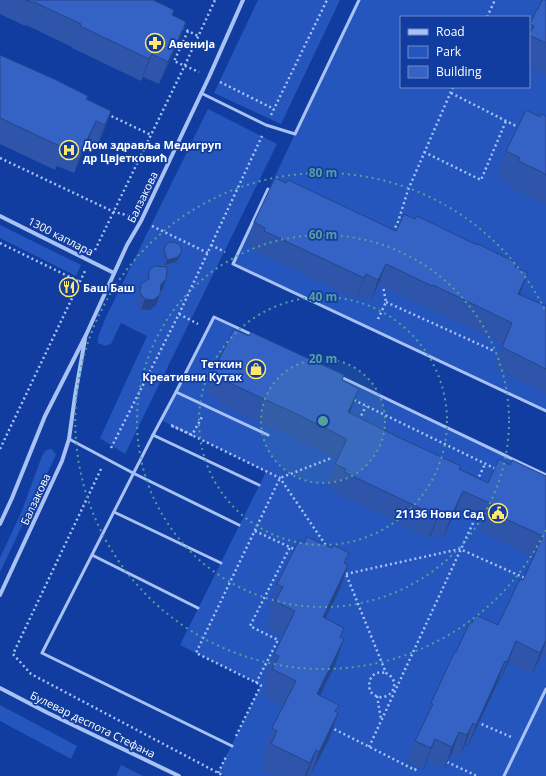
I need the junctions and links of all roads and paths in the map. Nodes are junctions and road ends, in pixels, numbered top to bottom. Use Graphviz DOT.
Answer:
graph roads {
  1 [pos="215,0"];
  2 [pos="243,0"];
  3 [pos="359,0"];
  4 [pos="494,1"];
  5 [pos="487,16"];
  6 [pos="181,28"];
  7 [pos="198,36"];
  8 [pos="453,88"];
  9 [pos="451,93"];
  10 [pos="201,94"];
  11 [pos="100,111"];
  12 [pos="506,121"];
  13 [pos="526,131"];
  14 [pos="151,134"];
  15 [pos="424,152"];
  16 [pos="0,158"];
  17 [pos="268,189"];
  18 [pos="114,212"];
  19 [pos="0,216"];
  20 [pos="141,220"];
  21 [pos="392,233"];
  22 [pos="0,243"];
  23 [pos="208,253"];
  24 [pos="90,261"];
  25 [pos="114,273"];
  26 [pos="80,282"];
  27 [pos="383,283"];
  28 [pos="386,302"];
  29 [pos="179,314"];
  30 [pos="376,323"];
  31 [pos="208,329"];
  32 [pos="86,335"];
  33 [pos="256,337"];
  34 [pos="494,351"];
  35 [pos="334,374"];
  36 [pos="176,392"];
  37 [pos="352,399"];
  38 [pos="207,406"];
  39 [pos="366,406"];
  40 [pos="546,411"];
  41 [pos="161,420"];
  42 [pos="356,426"];
  43 [pos="153,435"];
  44 [pos="268,435"];
  45 [pos="69,439"];
  46 [pos="0,449"];
  47 [pos="332,453"];
  48 [pos="485,464"];
  49 [pos="499,470"];
  50 [pos="133,473"];
  51 [pos="546,475"];
  52 [pos="280,478"];
  53 [pos="476,484"];
  54 [pos="259,485"];
  55 [pos="114,512"];
  56 [pos="474,521"];
  57 [pos="0,524"];
  58 [pos="239,525"];
  59 [pos="255,531"];
  60 [pos="290,547"];
  61 [pos="328,549"];
  62 [pos="460,549"];
  63 [pos="297,551"];
  64 [pos="92,555"];
  65 [pos="221,563"];
  66 [pos="342,568"];
  67 [pos="339,571"];
  68 [pos="346,574"];
  69 [pos="532,581"];
  70 [pos="0,595"];
  71 [pos="198,608"];
  72 [pos="386,673"];
  73 [pos="256,683"];
  74 [pos="0,688"];
  75 [pos="546,689"];
  76 [pos="377,696"];
  77 [pos="382,720"];
  78 [pos="476,721"];
  79 [pos="324,724"];
  80 [pos="521,742"];
  81 [pos="232,746"];
  82 [pos="369,747"];
  83 [pos="447,762"];
  84 [pos="417,767"];
  85 [pos="218,773"];
  86 [pos="179,776"];
  87 [pos="477,776"];
  88 [pos="504,776"];
  1 -- 7 [label="path"];
  2 -- 10 [label="street, Балзакова"];
  3 -- 10 [label="lane"];
  4 -- 5 [label="path"];
  6 -- 7 [label="path"];
  7 -- 14 [label="path"];
  8 -- 9 [label="path"];
  9 -- 12 [label="path"];
  9 -- 15 [label="path"];
  10 -- 20 [label="street, Балзакова"];
  11 -- 14 [label="path"];
  12 -- 13 [label="path"];
  12 -- 15 [label="path"];
  14 -- 18 [label="path"];
  15 -- 21 [label="path"];
  16 -- 18 [label="path"];
  17 -- 40 [label="lane"];
  18 -- 20 [label="path"];
  18 -- 24 [label="path"];
  19 -- 24 [label="street, 1300 каплара"];
  20 -- 23 [label="path"];
  20 -- 25 [label="street, Балзакова"];
  22 -- 26 [label="path"];
  24 -- 25 [label="street, 1300 каплара"];
  24 -- 26 [label="path"];
  25 -- 32 [label="street, Балзакова"];
  26 -- 46 [label="path"];
  27 -- 28 [label="path"];
  28 -- 30 [label="path"];
  28 -- 34 [label="path"];
  29 -- 31 [label="path"];
  31 -- 33 [label="lane"];
  31 -- 36 [label="lane"];
  32 -- 45 [label="street, Балзакова"];
  32 -- 57 [label="street, Балзакова"];
  35 -- 51 [label="lane"];
  36 -- 38 [label="lane"];
  36 -- 41 [label="lane"];
  37 -- 39 [label="path"];
  38 -- 41 [label="path"];
  38 -- 44 [label="lane"];
  39 -- 42 [label="path"];
  39 -- 48 [label="path"];
  41 -- 43 [label="lane"];
  41 -- 52 [label="path"];
  43 -- 50 [label="lane"];
  43 -- 54 [label="lane"];
  45 -- 50 [label="lane"];
  45 -- 70 [label="street, Балзакова"];
  47 -- 52 [label="path"];
  48 -- 49 [label="path"];
  48 -- 53 [label="path"];
  50 -- 55 [label="lane"];
  50 -- 58 [label="lane"];
  52 -- 59 [label="path"];
  52 -- 61 [label="path"];
  55 -- 64 [label="lane"];
  55 -- 65 [label="lane"];
  56 -- 62 [label="path"];
  59 -- 60 [label="path"];
  59 -- 73 [label="path"];
  60 -- 63 [label="path"];
  60 -- 73 [label="path"];
  62 -- 68 [label="path"];
  62 -- 69 [label="path"];
  62 -- 77 [label="path"];
  64 -- 71 [label="lane"];
  64 -- 81 [label="lane"];
  66 -- 68 [label="path"];
  67 -- 68 [label="path"];
  68 -- 72 [label="path"];
  72 -- 76 [label="path"];
  72 -- 76 [label="path"];
  73 -- 81 [label="path"];
  74 -- 86 [label="street, Булевар деспота Стефана"];
  75 -- 80 [label="lane"];
  76 -- 77 [label="path"];
  77 -- 82 [label="path"];
  78 -- 80 [label="path"];
  79 -- 82 [label="path"];
  80 -- 88 [label="lane"];
  81 -- 85 [label="path"];
  82 -- 84 [label="path"];
  83 -- 87 [label="path"];
}
